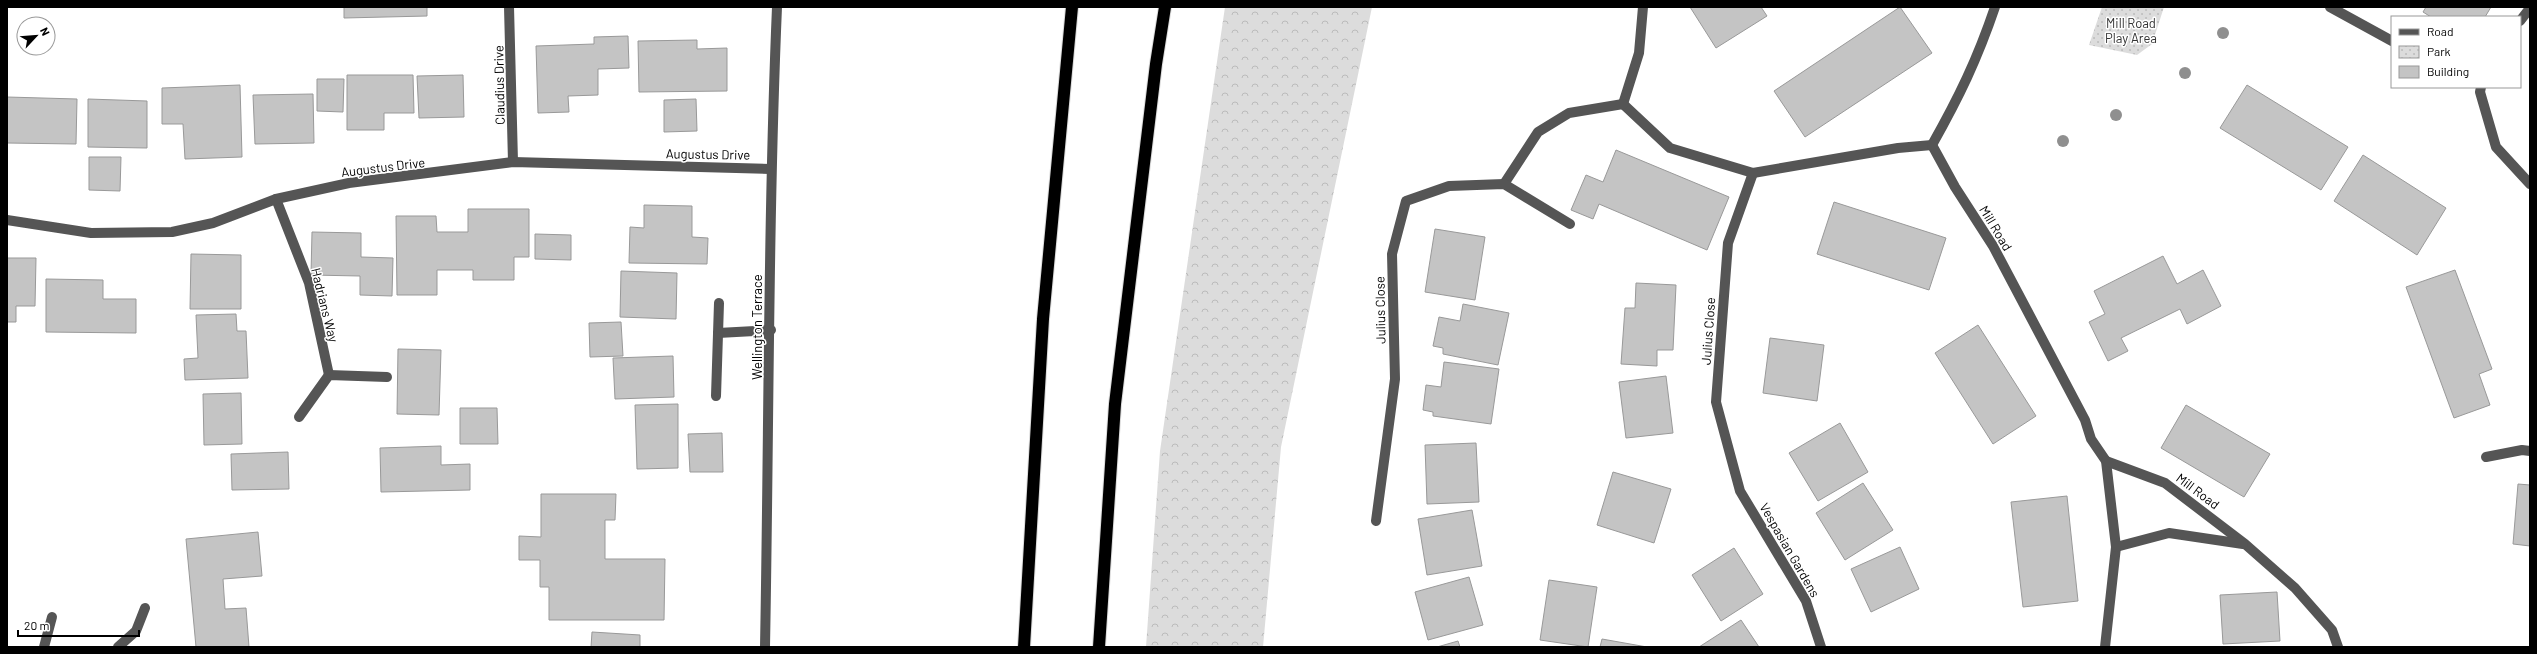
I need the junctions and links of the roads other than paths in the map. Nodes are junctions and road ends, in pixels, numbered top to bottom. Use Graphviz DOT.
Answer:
graph roads {
  1 [pos="509,7"];
  2 [pos="777,7"];
  3 [pos="1072,7"];
  4 [pos="1164,7"];
  5 [pos="1643,7"];
  6 [pos="1995,7"];
  7 [pos="2330,7"];
  8 [pos="2530,8"];
  9 [pos="2521,21"];
  10 [pos="2391,40"];
  11 [pos="2481,88"];
  12 [pos="1623,104"];
  13 [pos="1932,145"];
  14 [pos="513,162"];
  15 [pos="770,169"];
  16 [pos="1752,174"];
  17 [pos="1504,184"];
  18 [pos="2530,184"];
  19 [pos="276,199"];
  20 [pos="7,220"];
  21 [pos="1570,224"];
  22 [pos="719,303"];
  23 [pos="771,330"];
  24 [pos="718,333"];
  25 [pos="329,375"];
  26 [pos="387,377"];
  27 [pos="716,396"];
  28 [pos="299,417"];
  29 [pos="2530,451"];
  30 [pos="2486,457"];
  31 [pos="2106,461"];
  32 [pos="1740,491"];
  33 [pos="1376,521"];
  34 [pos="2245,544"];
  35 [pos="2116,547"];
  36 [pos="144,608"];
  37 [pos="52,617"];
  38 [pos="44,647"];
  39 [pos="118,647"];
  40 [pos="765,647"];
  41 [pos="1024,647"];
  42 [pos="1099,647"];
  43 [pos="1821,647"];
  44 [pos="2105,647"];
  45 [pos="2338,647"];
  1 -- 14 [label="street, Claudius Drive"];
  2 -- 15 [label="street, Wellington Terrace"];
  3 -- 41 [label="highway"];
  4 -- 42 [label="highway"];
  5 -- 12 [label="street"];
  6 -- 13 [label="street"];
  7 -- 10 [label="street"];
  8 -- 9 [label="street"];
  11 -- 18 [label="street"];
  12 -- 16 [label="street"];
  12 -- 17 [label="street"];
  13 -- 16 [label="street"];
  13 -- 31 [label="street, Mill Road"];
  14 -- 15 [label="street, Augustus Drive"];
  14 -- 19 [label="street, Augustus Drive"];
  15 -- 23 [label="street, Wellington Terrace"];
  16 -- 32 [label="street, Julius Close"];
  17 -- 21 [label="street"];
  17 -- 33 [label="street, Julius Close"];
  19 -- 20 [label="street, Augustus Drive"];
  19 -- 25 [label="street, Hadrians Way"];
  22 -- 24 [label="street"];
  23 -- 24 [label="street"];
  23 -- 40 [label="street, Wellington Terrace"];
  24 -- 27 [label="street"];
  25 -- 26 [label="street"];
  25 -- 28 [label="street"];
  29 -- 30 [label="street"];
  31 -- 34 [label="street, Mill Road"];
  31 -- 35 [label="street, Mill Road"];
  32 -- 43 [label="street, Vespasian Gardens"];
  34 -- 35 [label="street"];
  34 -- 45 [label="street, Mill Road"];
  35 -- 44 [label="street, Mill Road"];
  36 -- 39 [label="street"];
  37 -- 38 [label="street"];
}
